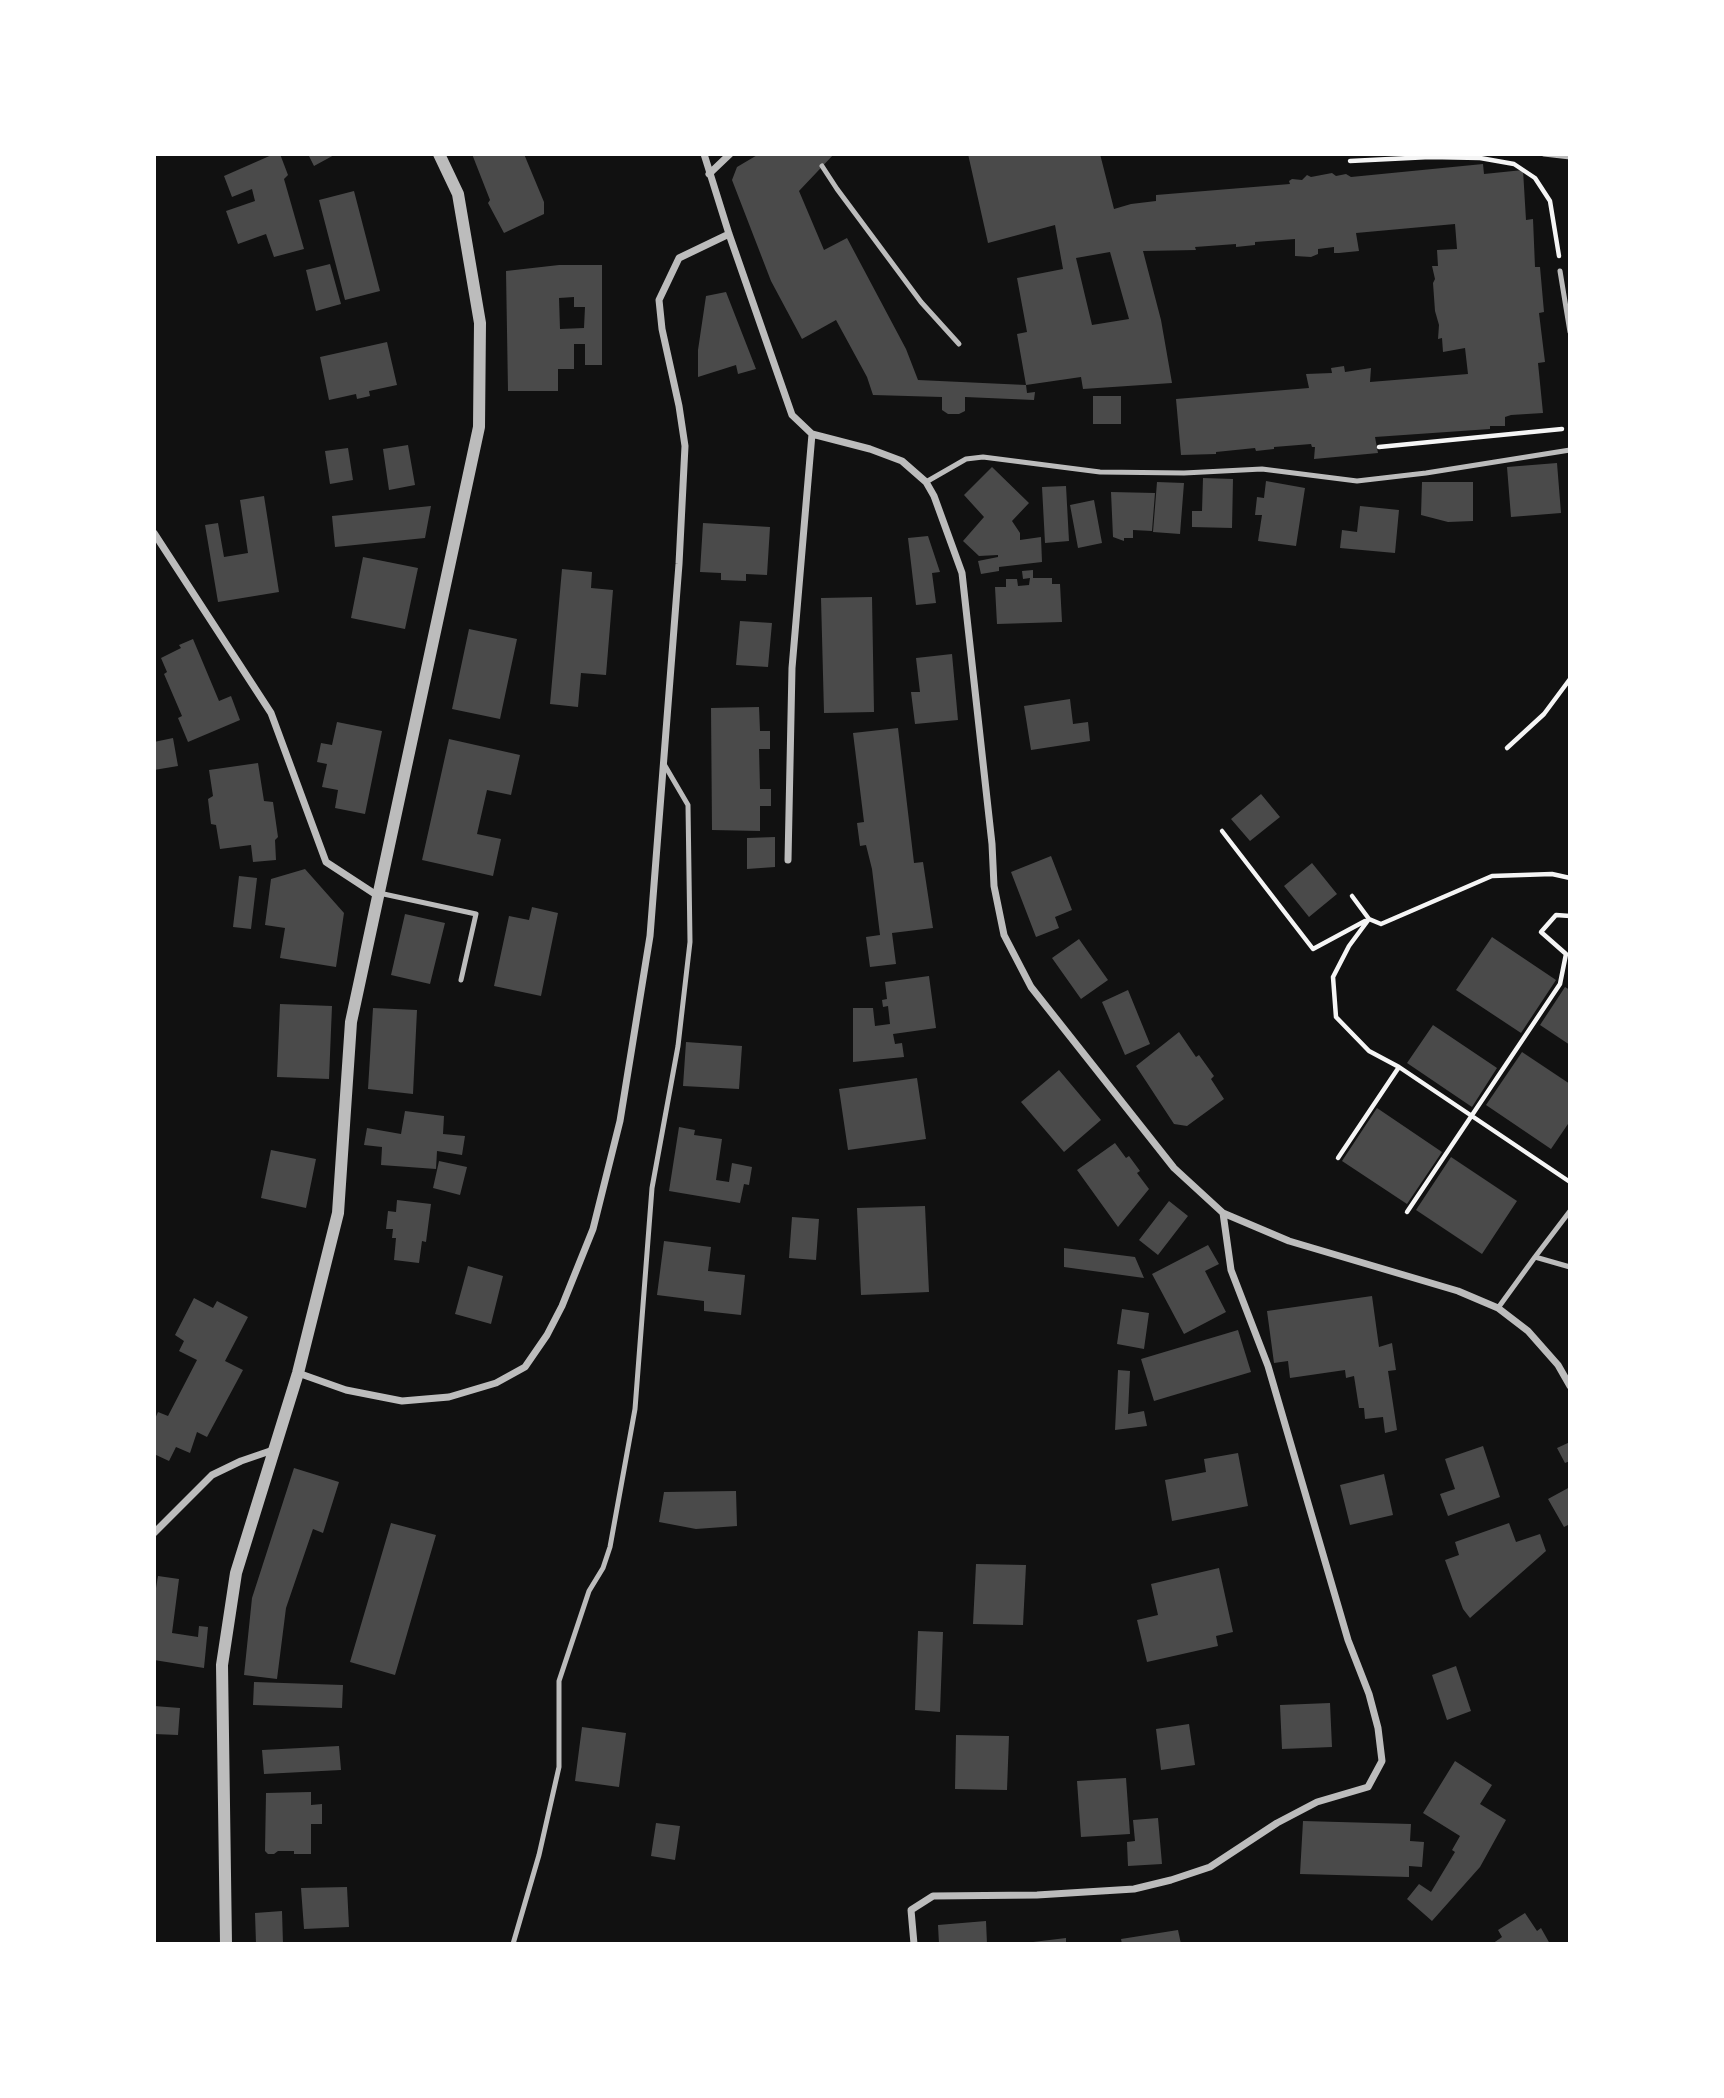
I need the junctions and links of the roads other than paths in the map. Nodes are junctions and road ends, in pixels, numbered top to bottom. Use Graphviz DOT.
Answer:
graph roads {
  1 [pos="439,154"];
  2 [pos="704,154"];
  3 [pos="730,154"];
  4 [pos="1544,154"];
  5 [pos="1570,157"];
  6 [pos="822,166"];
  7 [pos="709,174"];
  8 [pos="729,234"];
  9 [pos="1560,271"];
  10 [pos="1570,332"];
  11 [pos="959,344"];
  12 [pos="812,434"];
  13 [pos="1570,450"];
  14 [pos="926,482"];
  15 [pos="154,533"];
  16 [pos="664,764"];
  17 [pos="788,860"];
  18 [pos="379,895"];
  19 [pos="461,980"];
  20 [pos="1570,1211"];
  21 [pos="1223,1213"];
  22 [pos="1535,1257"];
  23 [pos="1570,1267"];
  24 [pos="1498,1308"];
  25 [pos="298,1373"];
  26 [pos="1570,1386"];
  27 [pos="274,1450"];
  28 [pos="154,1533"];
  29 [pos="226,1944"];
  30 [pos="513,1944"];
  31 [pos="914,1944"];
  1 -- 18 [label="street"];
  2 -- 7 [label="street"];
  3 -- 7 [label="street"];
  4 -- 5 [label="lane"];
  6 -- 11 [label="lane"];
  7 -- 8 [label="street"];
  8 -- 12 [label="street"];
  8 -- 16 [label="street"];
  9 -- 10 [label="lane"];
  12 -- 14 [label="street"];
  12 -- 17 [label="street"];
  13 -- 14 [label="lane"];
  14 -- 21 [label="street"];
  15 -- 18 [label="street"];
  16 -- 25 [label="street"];
  16 -- 30 [label="lane"];
  18 -- 19 [label="lane"];
  18 -- 25 [label="street"];
  20 -- 22 [label="lane"];
  21 -- 24 [label="street"];
  21 -- 31 [label="street"];
  22 -- 23 [label="lane"];
  22 -- 24 [label="lane"];
  24 -- 26 [label="street"];
  25 -- 27 [label="street"];
  27 -- 28 [label="street"];
  27 -- 29 [label="street"];
}
